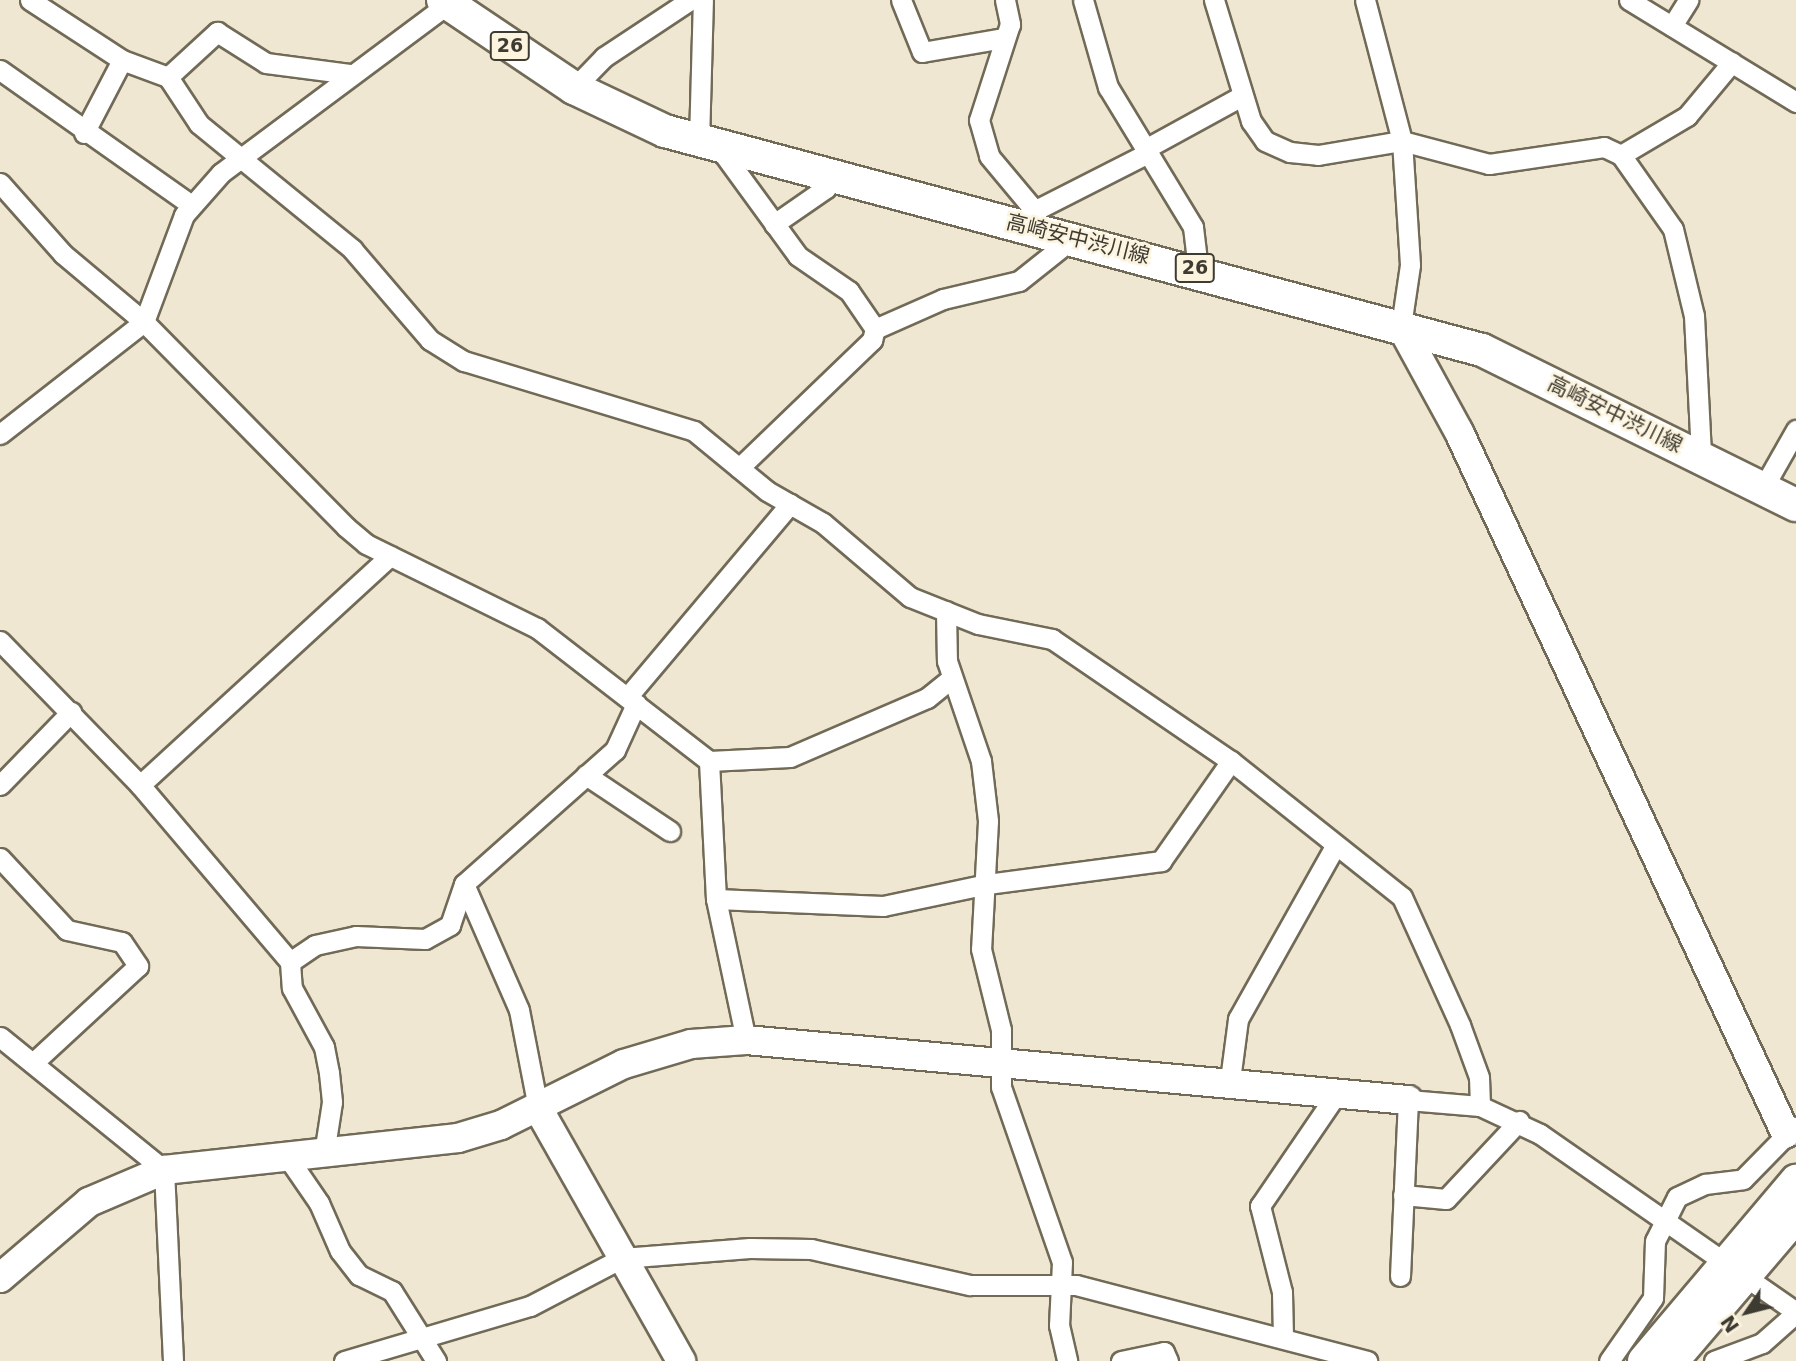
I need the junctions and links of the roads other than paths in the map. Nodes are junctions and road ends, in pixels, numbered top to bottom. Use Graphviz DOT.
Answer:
graph roads {
  1 [pos="30,0"];
  2 [pos="690,0"];
  3 [pos="704,0"];
  4 [pos="901,0"];
  5 [pos="1005,0"];
  6 [pos="1083,0"];
  7 [pos="1214,0"];
  8 [pos="1365,0"];
  9 [pos="1629,0"];
  10 [pos="1688,0"];
  11 [pos="447,1"];
  12 [pos="1672,26"];
  13 [pos="1003,38"];
  14 [pos="122,60"];
  15 [pos="1732,62"];
  16 [pos="0,70"];
  17 [pos="349,74"];
  18 [pos="168,77"];
  19 [pos="574,88"];
  20 [pos="1242,96"];
  21 [pos="1796,102"];
  22 [pos="84,133"];
  23 [pos="1402,141"];
  24 [pos="708,143"];
  25 [pos="1147,151"];
  26 [pos="243,155"];
  27 [pos="1621,155"];
  28 [pos="831,175"];
  29 [pos="0,183"];
  30 [pos="190,204"];
  31 [pos="1035,220"];
  32 [pos="774,224"];
  33 [pos="1073,238"];
  34 [pos="1198,269"];
  35 [pos="144,323"];
  36 [pos="1401,326"];
  37 [pos="875,329"];
  38 [pos="1796,430"];
  39 [pos="0,434"];
  40 [pos="1701,456"];
  41 [pos="739,468"];
  42 [pos="1763,488"];
  43 [pos="790,504"];
  44 [pos="1796,505"];
  45 [pos="390,556"];
  46 [pos="946,611"];
  47 [pos="3,648"];
  48 [pos="952,678"];
  49 [pos="633,699"];
  50 [pos="71,712"];
  51 [pos="709,761"];
  52 [pos="1231,761"];
  53 [pos="586,775"];
  54 [pos="0,785"];
  55 [pos="140,785"];
  56 [pos="670,831"];
  57 [pos="1334,848"];
  58 [pos="0,858"];
  59 [pos="464,884"];
  60 [pos="987,884"];
  61 [pos="716,899"];
  62 [pos="290,962"];
  63 [pos="0,1037"];
  64 [pos="746,1040"];
  65 [pos="1004,1061"];
  66 [pos="33,1063"];
  67 [pos="1230,1080"];
  68 [pos="1339,1090"];
  69 [pos="1408,1100"];
  70 [pos="1480,1105"];
  71 [pos="538,1108"];
  72 [pos="1519,1121"];
  73 [pos="1791,1129"];
  74 [pos="325,1147"];
  75 [pos="284,1152"];
  76 [pos="163,1170"];
  77 [pos="1796,1181"];
  78 [pos="1404,1195"];
  79 [pos="1796,1216"];
  80 [pos="1662,1217"];
  81 [pos="622,1258"];
  82 [pos="1735,1269"];
  83 [pos="1400,1276"];
  84 [pos="0,1278"];
  85 [pos="1063,1284"];
  86 [pos="1796,1313"];
  87 [pos="1283,1337"];
  88 [pos="422,1338"];
  89 [pos="173,1361"];
  90 [pos="344,1361"];
  91 [pos="436,1361"];
  92 [pos="681,1361"];
  93 [pos="1067,1361"];
  94 [pos="1121,1361"];
  95 [pos="1168,1361"];
  96 [pos="1367,1361"];
  97 [pos="1609,1361"];
  98 [pos="1644,1361"];
  99 [pos="1672,1361"];
  100 [pos="1714,1361"];
  1 -- 14 [label="street"];
  2 -- 19 [label="street"];
  3 -- 24 [label="street"];
  4 -- 13 [label="street"];
  5 -- 13 [label="street"];
  6 -- 25 [label="street"];
  7 -- 20 [label="street"];
  8 -- 23 [label="street"];
  9 -- 12 [label="street"];
  10 -- 12 [label="street"];
  11 -- 17 [label="street"];
  11 -- 19 [label="main road, 高崎安中渋川線 / 26"];
  12 -- 15 [label="street"];
  13 -- 31 [label="street"];
  14 -- 18 [label="street"];
  14 -- 22 [label="street"];
  15 -- 21 [label="street"];
  15 -- 27 [label="street"];
  16 -- 22 [label="street"];
  17 -- 18 [label="street"];
  17 -- 26 [label="street"];
  18 -- 26 [label="street"];
  19 -- 24 [label="main road, 高崎安中渋川線 / 26"];
  20 -- 23 [label="street"];
  20 -- 25 [label="street"];
  22 -- 30 [label="street"];
  23 -- 27 [label="street"];
  23 -- 36 [label="street"];
  24 -- 28 [label="main road, 高崎安中渋川線 / 26"];
  24 -- 32 [label="street"];
  25 -- 31 [label="street"];
  25 -- 34 [label="street"];
  26 -- 30 [label="street"];
  26 -- 41 [label="street"];
  27 -- 40 [label="street"];
  28 -- 31 [label="main road, 高崎安中渋川線 / 26"];
  28 -- 32 [label="street"];
  29 -- 35 [label="street"];
  30 -- 35 [label="street"];
  31 -- 33 [label="main road, 高崎安中渋川線 / 26"];
  32 -- 37 [label="street"];
  33 -- 34 [label="main road, 高崎安中渋川線 / 26"];
  33 -- 37 [label="street"];
  34 -- 36 [label="main road, 高崎安中渋川線 / 26"];
  35 -- 39 [label="street"];
  35 -- 45 [label="street"];
  36 -- 40 [label="main road, 高崎安中渋川線 / 26"];
  36 -- 73 [label="street"];
  37 -- 41 [label="street"];
  38 -- 42 [label="street"];
  40 -- 42 [label="main road, 高崎安中渋川線 / 26"];
  41 -- 43 [label="street"];
  42 -- 44 [label="main road, 高崎安中渋川線 / 26"];
  43 -- 46 [label="street"];
  43 -- 49 [label="street"];
  45 -- 49 [label="street"];
  45 -- 55 [label="street"];
  46 -- 48 [label="street"];
  46 -- 52 [label="street"];
  47 -- 50 [label="street"];
  48 -- 51 [label="street"];
  48 -- 60 [label="street"];
  49 -- 51 [label="street"];
  49 -- 53 [label="street"];
  50 -- 54 [label="street"];
  50 -- 55 [label="street"];
  51 -- 61 [label="street"];
  52 -- 57 [label="street"];
  52 -- 60 [label="street"];
  53 -- 56 [label="street"];
  53 -- 59 [label="street"];
  55 -- 62 [label="street"];
  57 -- 67 [label="street"];
  57 -- 70 [label="street"];
  58 -- 66 [label="street"];
  59 -- 62 [label="street"];
  59 -- 71 [label="street"];
  60 -- 61 [label="street"];
  60 -- 65 [label="street"];
  61 -- 64 [label="street"];
  62 -- 74 [label="street"];
  63 -- 66 [label="street"];
  64 -- 65 [label="street"];
  64 -- 71 [label="street"];
  65 -- 67 [label="street"];
  65 -- 85 [label="street"];
  66 -- 76 [label="street"];
  67 -- 68 [label="street"];
  68 -- 69 [label="street"];
  68 -- 87 [label="street"];
  69 -- 70 [label="street"];
  69 -- 78 [label="street"];
  70 -- 72 [label="street"];
  71 -- 74 [label="street"];
  71 -- 81 [label="street"];
  72 -- 78 [label="street"];
  72 -- 80 [label="street"];
  73 -- 80 [label="street"];
  74 -- 75 [label="street"];
  75 -- 76 [label="street"];
  75 -- 88 [label="street"];
  76 -- 84 [label="street"];
  76 -- 89 [label="street"];
  77 -- 82 [label="main road"];
  78 -- 83 [label="street"];
  79 -- 82 [label="main road"];
  80 -- 82 [label="street"];
  80 -- 97 [label="street"];
  81 -- 85 [label="street"];
  81 -- 88 [label="street"];
  81 -- 92 [label="street"];
  82 -- 86 [label="street"];
  82 -- 98 [label="main road"];
  82 -- 99 [label="main road"];
  85 -- 87 [label="street"];
  85 -- 93 [label="street"];
  86 -- 100 [label="street"];
  87 -- 96 [label="street"];
  88 -- 90 [label="street"];
  88 -- 91 [label="street"];
  94 -- 95 [label="street"];
}
